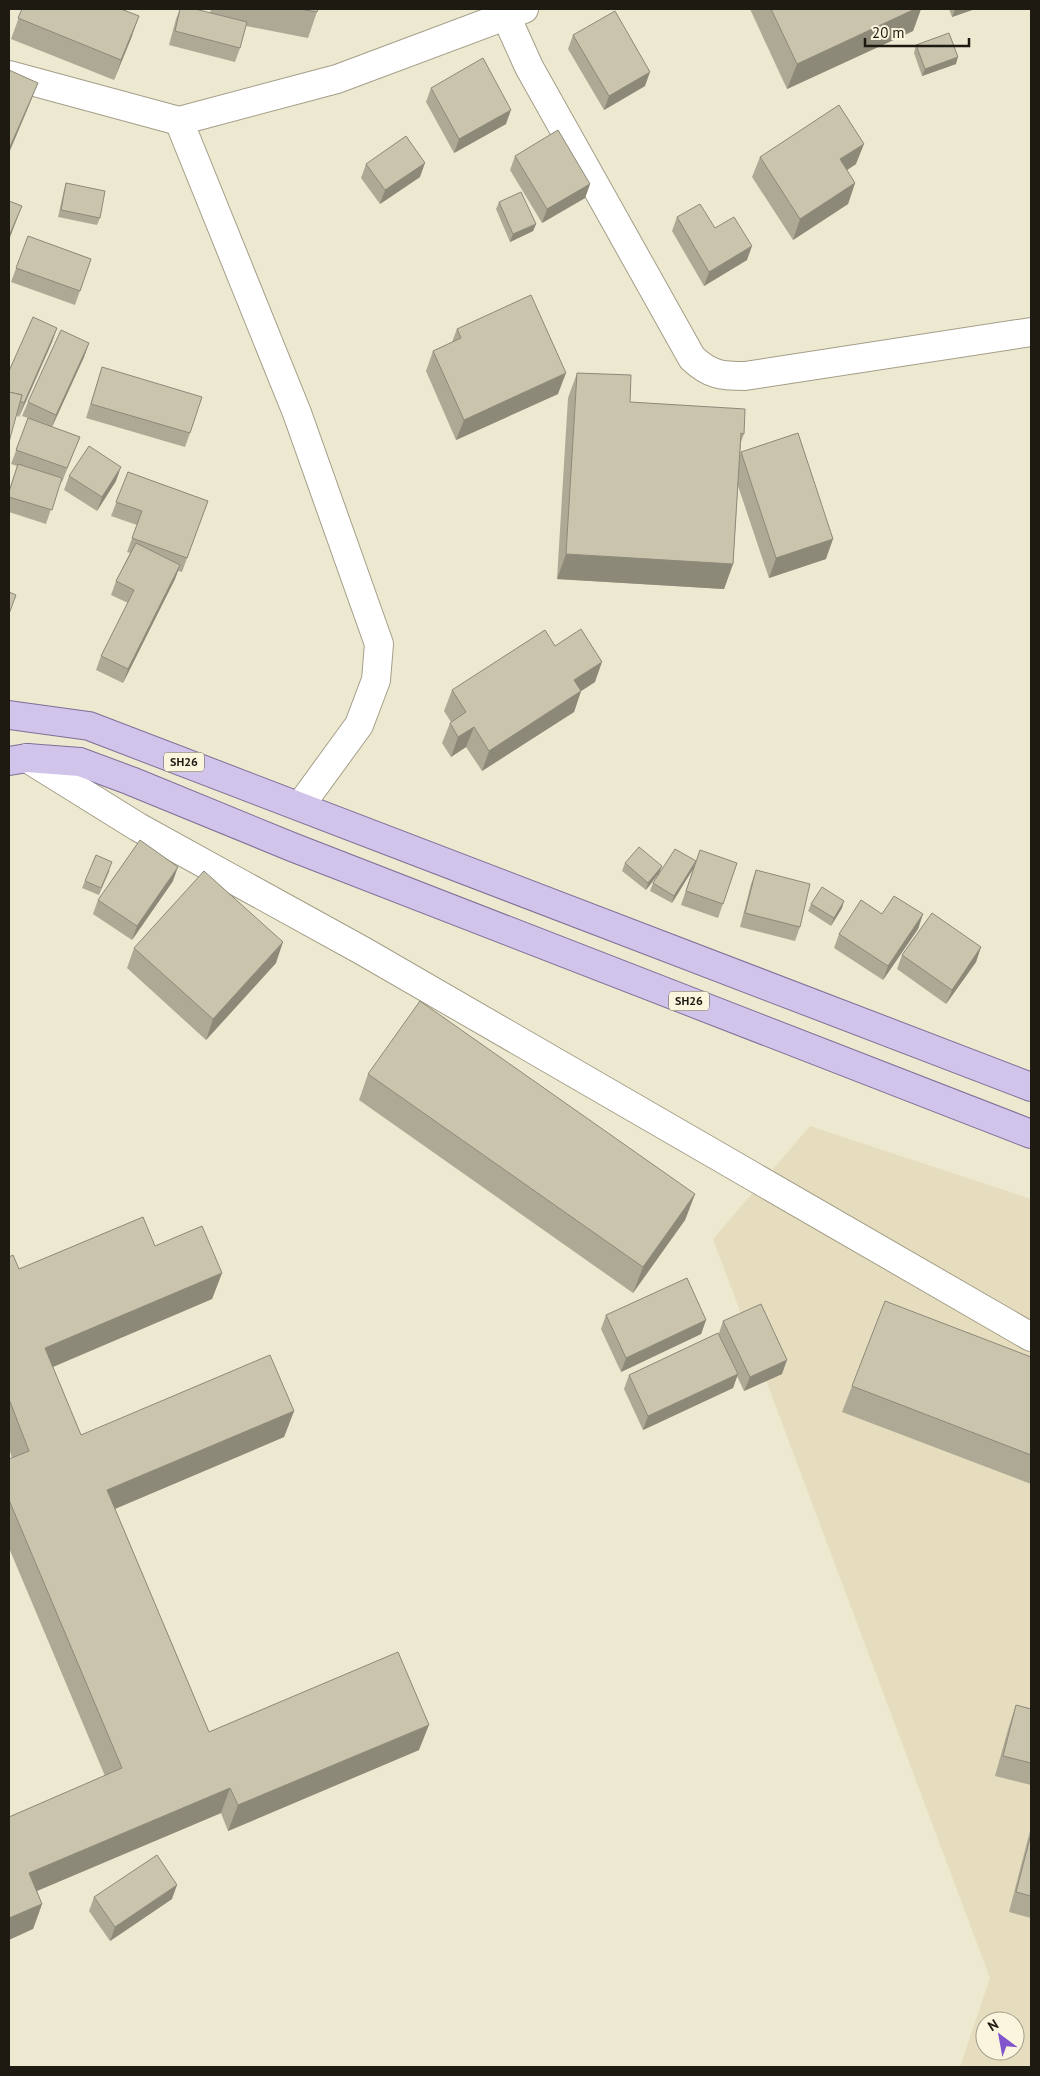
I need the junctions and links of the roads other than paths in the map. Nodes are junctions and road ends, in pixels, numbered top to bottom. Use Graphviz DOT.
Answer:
graph roads {
  1 [pos="515,12"];
  2 [pos="9,75"];
  3 [pos="178,121"];
  4 [pos="1031,332"];
  5 [pos="9,715"];
  6 [pos="18,760"];
  7 [pos="300,806"];
  8 [pos="1031,1087"];
  9 [pos="1031,1134"];
  10 [pos="1031,1337"];
  1 -- 3 [label="street"];
  1 -- 4 [label="street"];
  2 -- 3 [label="street"];
  3 -- 7 [label="street"];
  5 -- 7 [label="main road, SH26"];
  6 -- 9 [label="main road, SH26"];
  6 -- 10 [label="street"];
  7 -- 8 [label="main road, SH26"];
}
